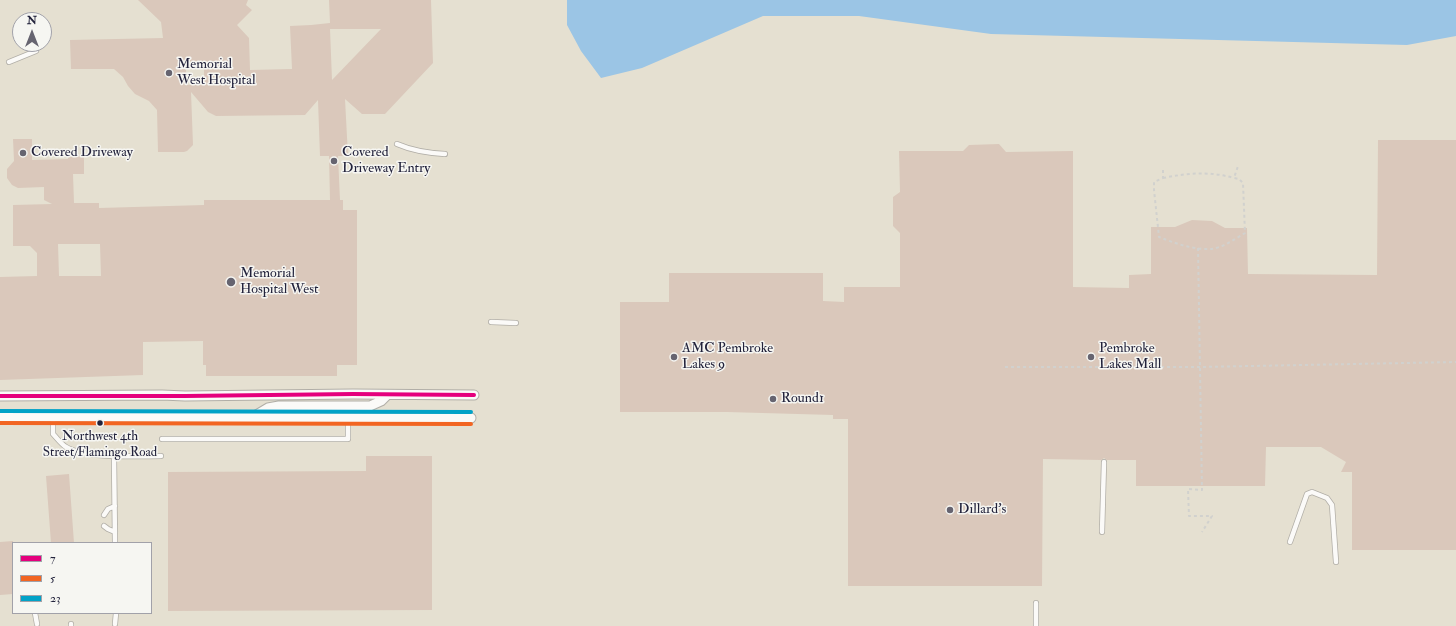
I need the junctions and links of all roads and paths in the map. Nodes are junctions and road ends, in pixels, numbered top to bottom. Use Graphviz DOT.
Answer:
graph roads {
  1 [pos="34,52"];
  2 [pos="9,62"];
  3 [pos="397,144"];
  4 [pos="445,154"];
  5 [pos="1238,166"];
  6 [pos="1163,170"];
  7 [pos="1163,178"];
  8 [pos="1234,178"];
  9 [pos="1198,248"];
  10 [pos="491,322"];
  11 [pos="516,323"];
  12 [pos="1456,362"];
  13 [pos="1005,367"];
  14 [pos="1200,367"];
  15 [pos="352,394"];
  16 [pos="387,394"];
  17 [pos="474,395"];
  18 [pos="0,396"];
  19 [pos="346,406"];
  20 [pos="0,417"];
  21 [pos="53,417"];
  22 [pos="250,418"];
  23 [pos="348,418"];
  24 [pos="471,418"];
  25 [pos="162,439"];
  26 [pos="114,456"];
  27 [pos="162,456"];
  28 [pos="1104,462"];
  29 [pos="115,506"];
  30 [pos="104,515"];
  31 [pos="104,526"];
  32 [pos="115,532"];
  33 [pos="1102,532"];
  34 [pos="1202,532"];
  35 [pos="116,542"];
  36 [pos="1290,542"];
  37 [pos="1336,562"];
  38 [pos="1036,603"];
  39 [pos="35,614"];
  40 [pos="116,614"];
  41 [pos="37,624"];
  42 [pos="116,624"];
  43 [pos="1036,626"];
  1 -- 2 [label="lane"];
  3 -- 4 [label="lane"];
  5 -- 8 [label="path"];
  6 -- 7 [label="path"];
  7 -- 8 [label="path"];
  7 -- 9 [label="path"];
  8 -- 9 [label="path"];
  9 -- 14 [label="path"];
  10 -- 11 [label="lane"];
  12 -- 14 [label="path"];
  13 -- 14 [label="path"];
  14 -- 34 [label="path"];
  15 -- 16 [label="street"];
  15 -- 18 [label="street"];
  15 -- 19 [label="street"];
  16 -- 17 [label="street"];
  16 -- 19 [label="street"];
  19 -- 22 [label="street"];
  20 -- 21 [label="street"];
  21 -- 22 [label="street"];
  21 -- 26 [label="lane"];
  22 -- 23 [label="street"];
  23 -- 24 [label="street"];
  23 -- 25 [label="lane"];
  26 -- 27 [label="lane"];
  26 -- 29 [label="lane"];
  28 -- 33 [label="lane"];
  29 -- 30 [label="lane"];
  29 -- 32 [label="lane"];
  31 -- 32 [label="lane"];
  32 -- 35 [label="lane"];
  36 -- 37 [label="lane"];
  38 -- 43 [label="lane"];
  39 -- 41 [label="lane"];
  40 -- 42 [label="lane"];
}
